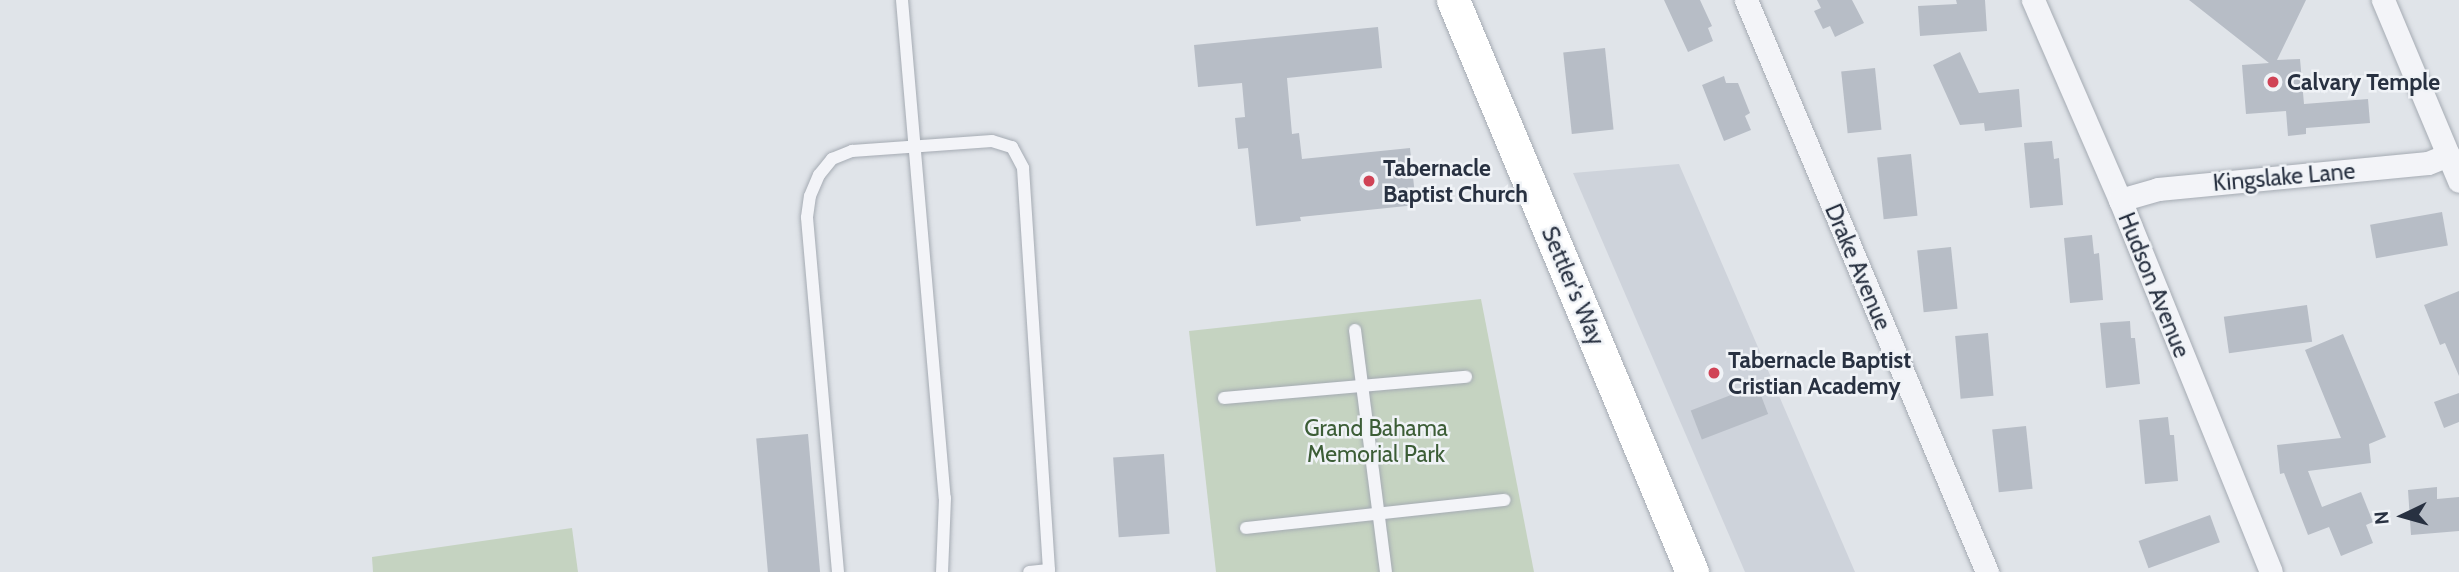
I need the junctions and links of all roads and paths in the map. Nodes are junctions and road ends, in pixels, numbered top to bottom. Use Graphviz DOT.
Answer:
graph roads {
  1 [pos="902,0"];
  2 [pos="1452,0"];
  3 [pos="1746,0"];
  4 [pos="2033,0"];
  5 [pos="2383,0"];
  6 [pos="917,146"];
  7 [pos="2448,155"];
  8 [pos="2459,181"];
  9 [pos="2120,200"];
  10 [pos="1355,330"];
  11 [pos="1466,377"];
  12 [pos="1362,386"];
  13 [pos="1224,398"];
  14 [pos="1504,500"];
  15 [pos="1379,514"];
  16 [pos="1246,528"];
  17 [pos="838,572"];
  18 [pos="942,572"];
  19 [pos="1029,572"];
  20 [pos="1386,572"];
  21 [pos="1692,572"];
  22 [pos="1987,572"];
  23 [pos="2271,572"];
  1 -- 6 [label="lane"];
  2 -- 21 [label="main road, Settler's Way"];
  3 -- 22 [label="street, Drake Avenue"];
  4 -- 9 [label="street, Hudson Avenue"];
  5 -- 7 [label="street"];
  6 -- 17 [label="lane"];
  6 -- 18 [label="lane"];
  6 -- 19 [label="lane"];
  7 -- 8 [label="street"];
  7 -- 9 [label="street, Kingslake Lane"];
  9 -- 23 [label="street, Hudson Avenue"];
  10 -- 12 [label="lane"];
  11 -- 12 [label="lane"];
  12 -- 13 [label="lane"];
  12 -- 15 [label="lane"];
  14 -- 15 [label="lane"];
  15 -- 16 [label="lane"];
  15 -- 20 [label="lane"];
}
